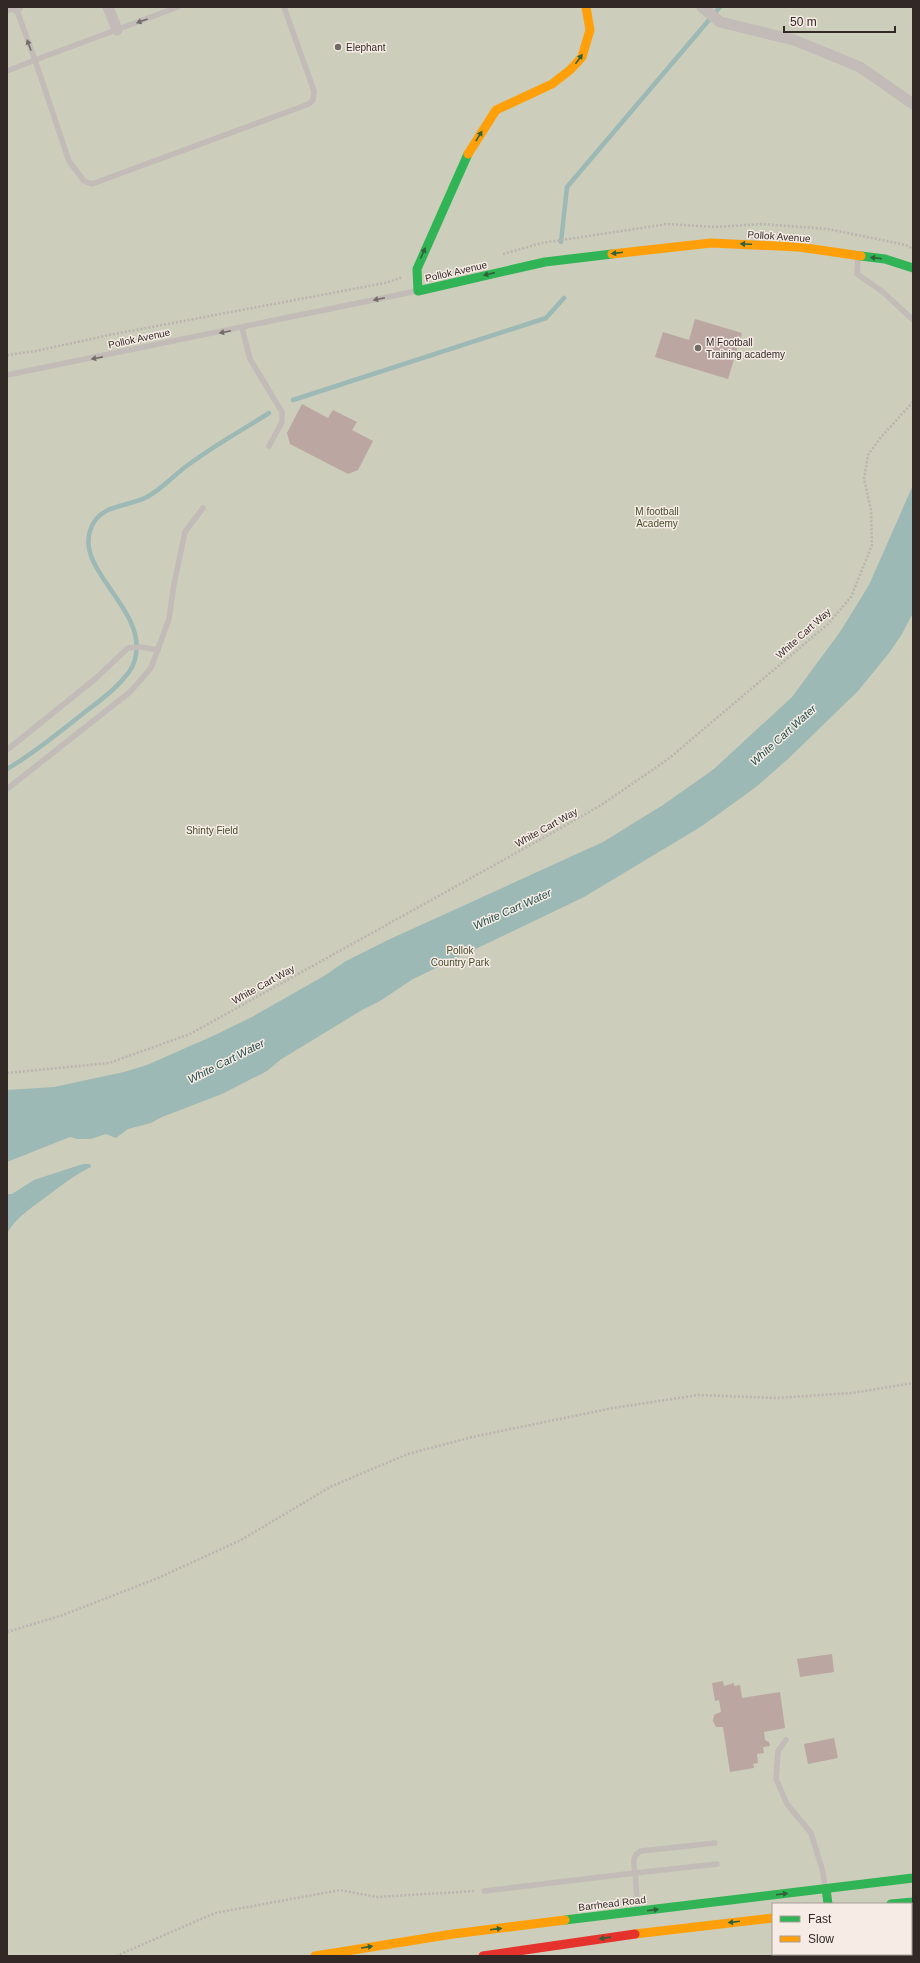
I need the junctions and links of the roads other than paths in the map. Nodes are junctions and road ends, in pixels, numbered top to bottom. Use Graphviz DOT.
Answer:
graph roads {
  1 [pos="108,7"];
  2 [pos="178,7"];
  3 [pos="284,7"];
  4 [pos="586,7"];
  5 [pos="703,7"];
  6 [pos="14,9"];
  7 [pos="117,30"];
  8 [pos="35,60"];
  9 [pos="7,71"];
  10 [pos="913,104"];
  11 [pos="858,256"];
  12 [pos="913,268"];
  13 [pos="418,291"];
  14 [pos="913,320"];
  15 [pos="242,328"];
  16 [pos="7,375"];
  17 [pos="269,446"];
  18 [pos="203,508"];
  19 [pos="158,650"];
  20 [pos="7,750"];
  21 [pos="7,789"];
  22 [pos="786,1740"];
  23 [pos="715,1843"];
  24 [pos="717,1864"];
  25 [pos="635,1873"];
  26 [pos="913,1878"];
  27 [pos="826,1889"];
  28 [pos="484,1891"];
  29 [pos="913,1902"];
  30 [pos="828,1903"];
  31 [pos="902,1903"];
  32 [pos="638,1912"];
  33 [pos="772,1918"];
  34 [pos="315,1956"];
  35 [pos="482,1956"];
  1 -- 7 [label="street"];
  2 -- 7 [label="lane, one-way"];
  3 -- 8 [label="lane"];
  13 -- 4 [label="main road, one-way"];
  5 -- 10 [label="street"];
  8 -- 6 [label="lane, one-way"];
  7 -- 8 [label="lane"];
  8 -- 9 [label="lane"];
  12 -- 11 [label="main road, Pollok Avenue, one-way"];
  11 -- 13 [label="main road, Pollok Avenue, one-way"];
  11 -- 14 [label="lane"];
  13 -- 15 [label="lane, Pollok Avenue, one-way"];
  15 -- 16 [label="lane, Pollok Avenue, one-way"];
  15 -- 17 [label="lane"];
  18 -- 19 [label="lane"];
  19 -- 20 [label="lane"];
  19 -- 21 [label="lane"];
  22 -- 27 [label="lane"];
  23 -- 25 [label="lane"];
  24 -- 25 [label="lane"];
  25 -- 28 [label="lane"];
  25 -- 32 [label="lane"];
  26 -- 27 [label="main road, Barrhead Road"];
  27 -- 30 [label="main road"];
  32 -- 27 [label="main road, Barrhead Road, one-way"];
  29 -- 31 [label="main road"];
  34 -- 32 [label="main road, Barrhead Road, one-way"];
  33 -- 35 [label="main road, one-way"];
}
